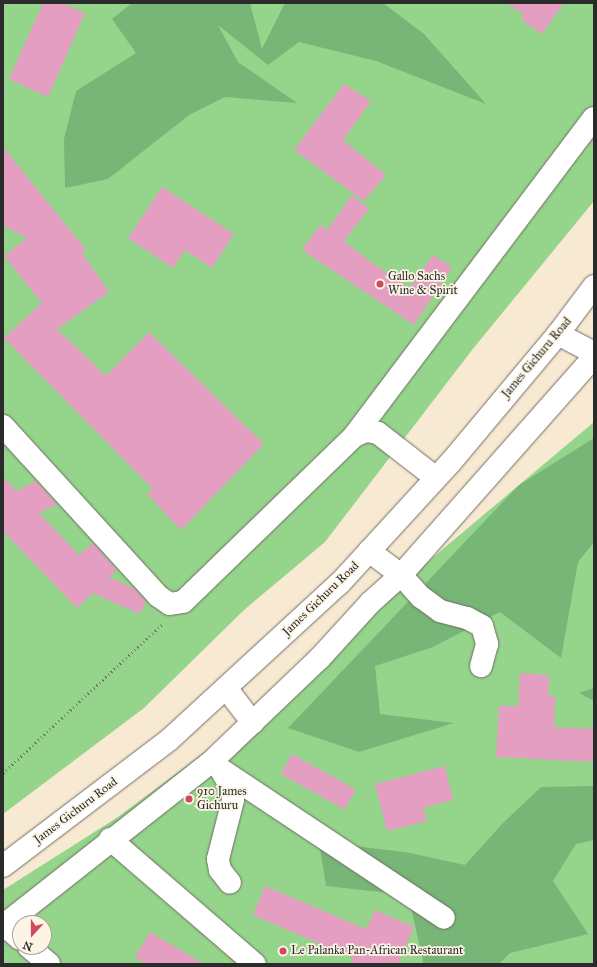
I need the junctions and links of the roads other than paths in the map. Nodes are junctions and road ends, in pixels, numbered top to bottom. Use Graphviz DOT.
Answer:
graph roads {
  1 [pos="594,118"];
  2 [pos="592,294"];
  3 [pos="558,334"];
  4 [pos="594,353"];
  5 [pos="594,358"];
  6 [pos="3,426"];
  7 [pos="354,436"];
  8 [pos="436,478"];
  9 [pos="369,551"];
  10 [pos="401,575"];
  11 [pos="481,666"];
  12 [pos="226,688"];
  13 [pos="253,723"];
  14 [pos="216,767"];
  15 [pos="110,839"];
  16 [pos="3,866"];
  17 [pos="230,882"];
  18 [pos="444,918"];
  19 [pos="3,924"];
  20 [pos="12,932"];
  21 [pos="38,955"];
  22 [pos="49,964"];
  23 [pos="255,964"];
  1 -- 7 [label="street"];
  2 -- 3 [label="street, James Gichuru Road"];
  3 -- 4 [label="street"];
  3 -- 8 [label="street, James Gichuru Road"];
  5 -- 10 [label="street"];
  6 -- 7 [label="street"];
  7 -- 8 [label="street"];
  8 -- 9 [label="street, James Gichuru Road"];
  9 -- 10 [label="street"];
  9 -- 12 [label="street, James Gichuru Road"];
  10 -- 11 [label="street"];
  10 -- 13 [label="street"];
  12 -- 13 [label="street"];
  12 -- 16 [label="street, James Gichuru Road"];
  13 -- 14 [label="street"];
  14 -- 15 [label="street"];
  14 -- 17 [label="street"];
  14 -- 18 [label="street"];
  15 -- 19 [label="street"];
  15 -- 23 [label="street"];
  19 -- 20 [label="street"];
  21 -- 22 [label="street"];
}
